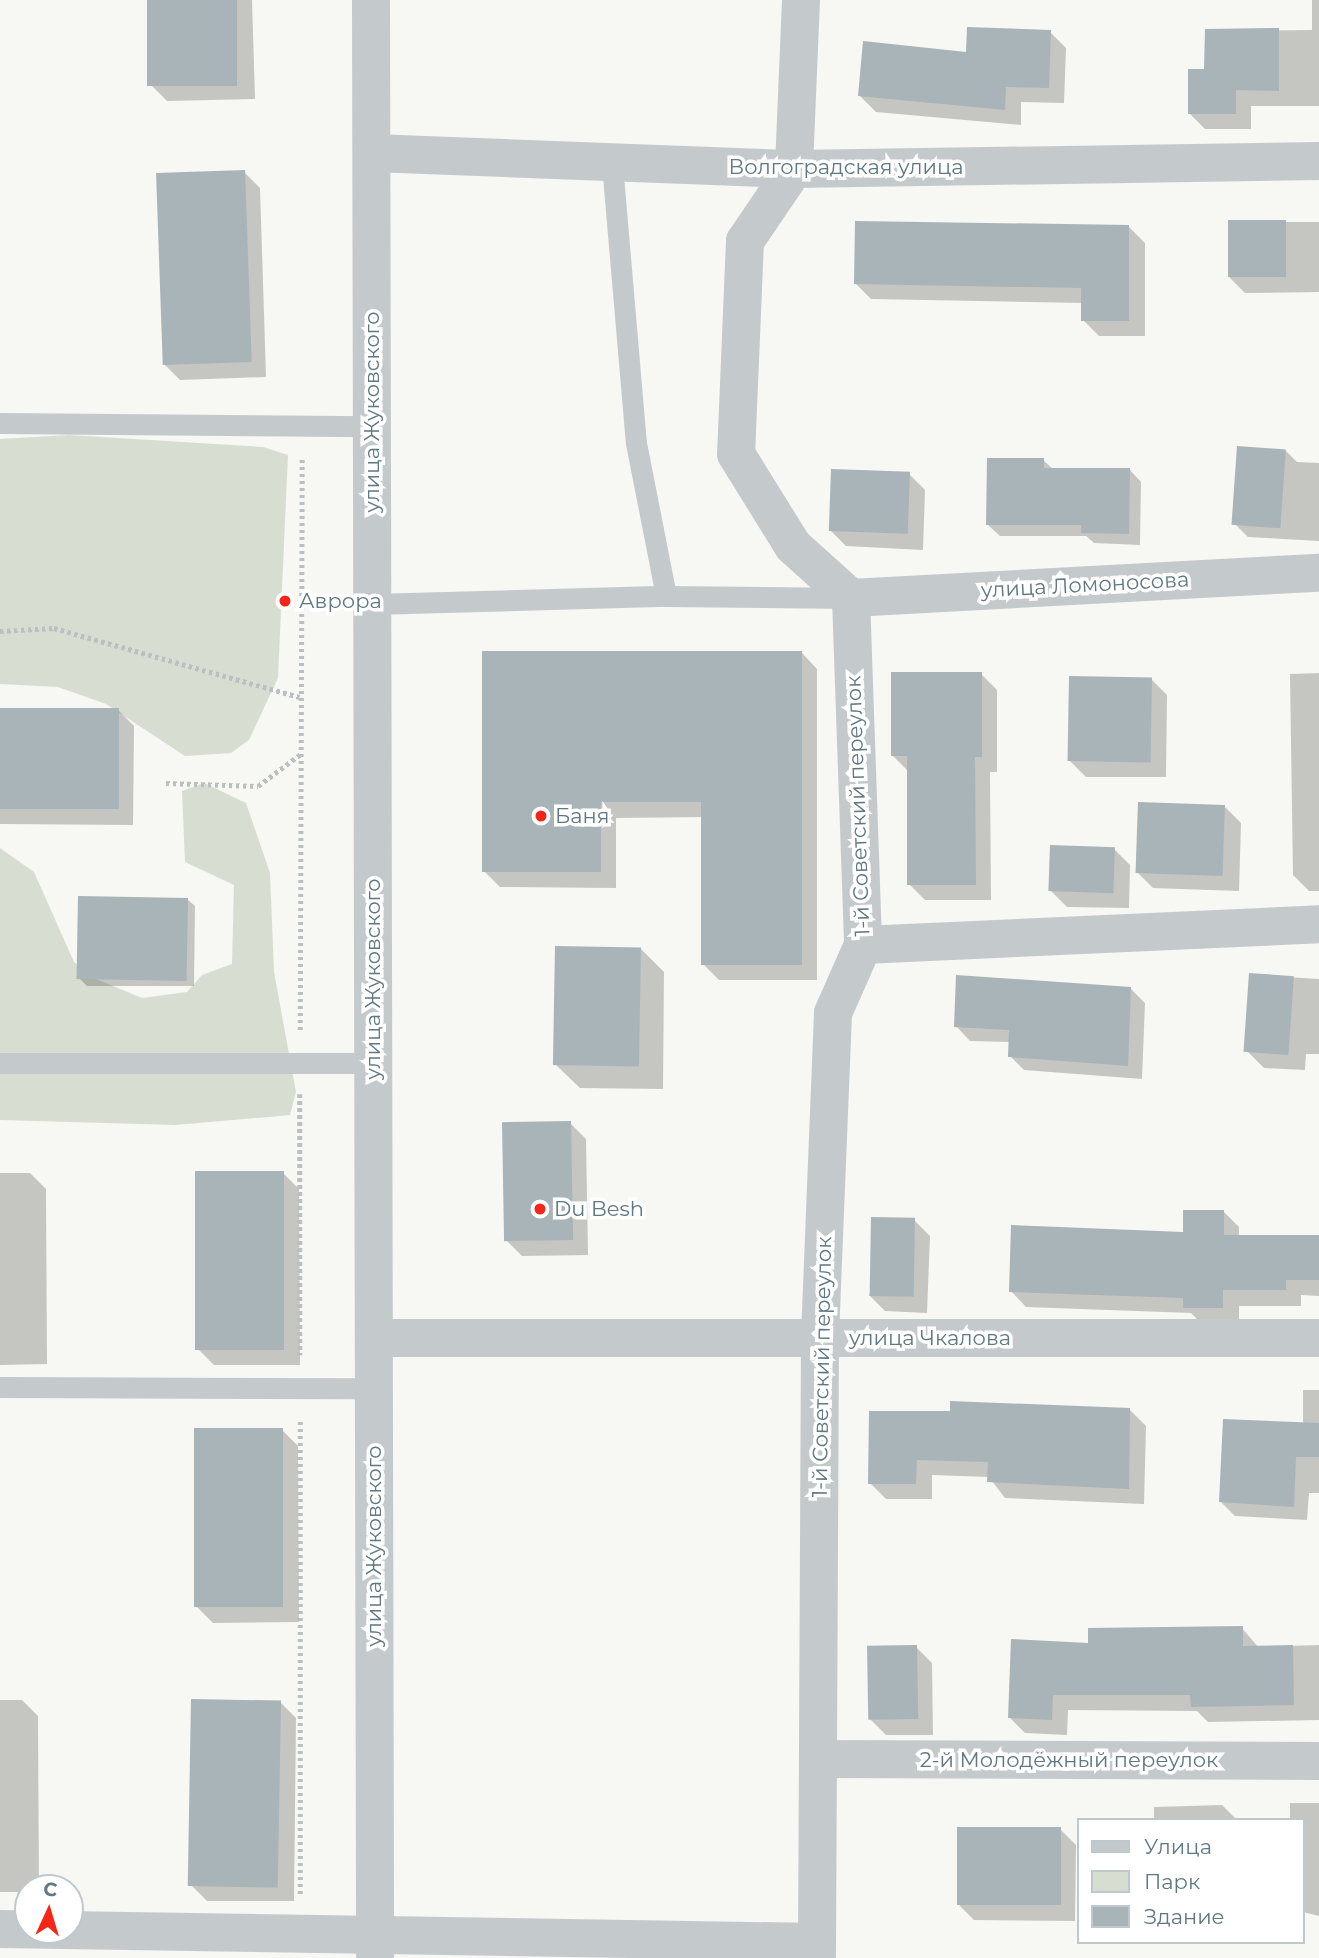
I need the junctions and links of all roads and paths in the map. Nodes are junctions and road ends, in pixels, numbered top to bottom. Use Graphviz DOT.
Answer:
graph roads {
  1 [pos="371,0"];
  2 [pos="801,0"];
  3 [pos="373,153"];
  4 [pos="1319,161"];
  5 [pos="612,164"];
  6 [pos="794,169"];
  7 [pos="0,422"];
  8 [pos="302,426"];
  9 [pos="372,426"];
  10 [pos="1319,573"];
  11 [pos="666,596"];
  12 [pos="851,597"];
  13 [pos="372,604"];
  14 [pos="0,631"];
  15 [pos="300,697"];
  16 [pos="302,753"];
  17 [pos="166,783"];
  18 [pos="1319,924"];
  19 [pos="863,946"];
  20 [pos="0,1063"];
  21 [pos="300,1063"];
  22 [pos="373,1063"];
  23 [pos="374,1338"];
  24 [pos="820,1338"];
  25 [pos="1319,1338"];
  26 [pos="0,1387"];
  27 [pos="300,1387"];
  28 [pos="374,1388"];
  29 [pos="818,1759"];
  30 [pos="1319,1761"];
  31 [pos="300,1896"];
  32 [pos="0,1929"];
  33 [pos="375,1948"];
  34 [pos="817,1950"];
  1 -- 3 [label="street, улица Жуковского"];
  2 -- 6 [label="street"];
  3 -- 5 [label="street, Волгоградская улица"];
  3 -- 9 [label="street, улица Жуковского"];
  4 -- 6 [label="street, Волгоградская улица"];
  5 -- 6 [label="street, Волгоградская улица"];
  5 -- 11 [label="lane"];
  6 -- 12 [label="street"];
  7 -- 8 [label="lane"];
  8 -- 9 [label="lane"];
  8 -- 15 [label="path"];
  9 -- 13 [label="street, улица Жуковского"];
  10 -- 12 [label="street, улица Ломоносова"];
  11 -- 12 [label="lane"];
  11 -- 13 [label="lane"];
  12 -- 19 [label="street, 1-й Советский переулок"];
  13 -- 22 [label="street, улица Жуковского"];
  14 -- 15 [label="path"];
  15 -- 16 [label="path"];
  16 -- 17 [label="path"];
  16 -- 21 [label="path"];
  18 -- 19 [label="street"];
  19 -- 24 [label="street, 1-й Советский переулок"];
  20 -- 21 [label="lane"];
  21 -- 22 [label="lane"];
  21 -- 27 [label="path"];
  22 -- 23 [label="street, улица Жуковского"];
  23 -- 24 [label="street, улица Чкалова"];
  23 -- 28 [label="street, улица Жуковского"];
  24 -- 25 [label="street, улица Чкалова"];
  24 -- 29 [label="street, 1-й Советский переулок"];
  26 -- 27 [label="lane"];
  27 -- 28 [label="lane"];
  27 -- 31 [label="path"];
  28 -- 33 [label="street, улица Жуковского"];
  29 -- 30 [label="street, 2-й Молодёжный переулок"];
  29 -- 34 [label="street, 1-й Советский переулок"];
  32 -- 33 [label="street"];
  33 -- 34 [label="street"];
}
